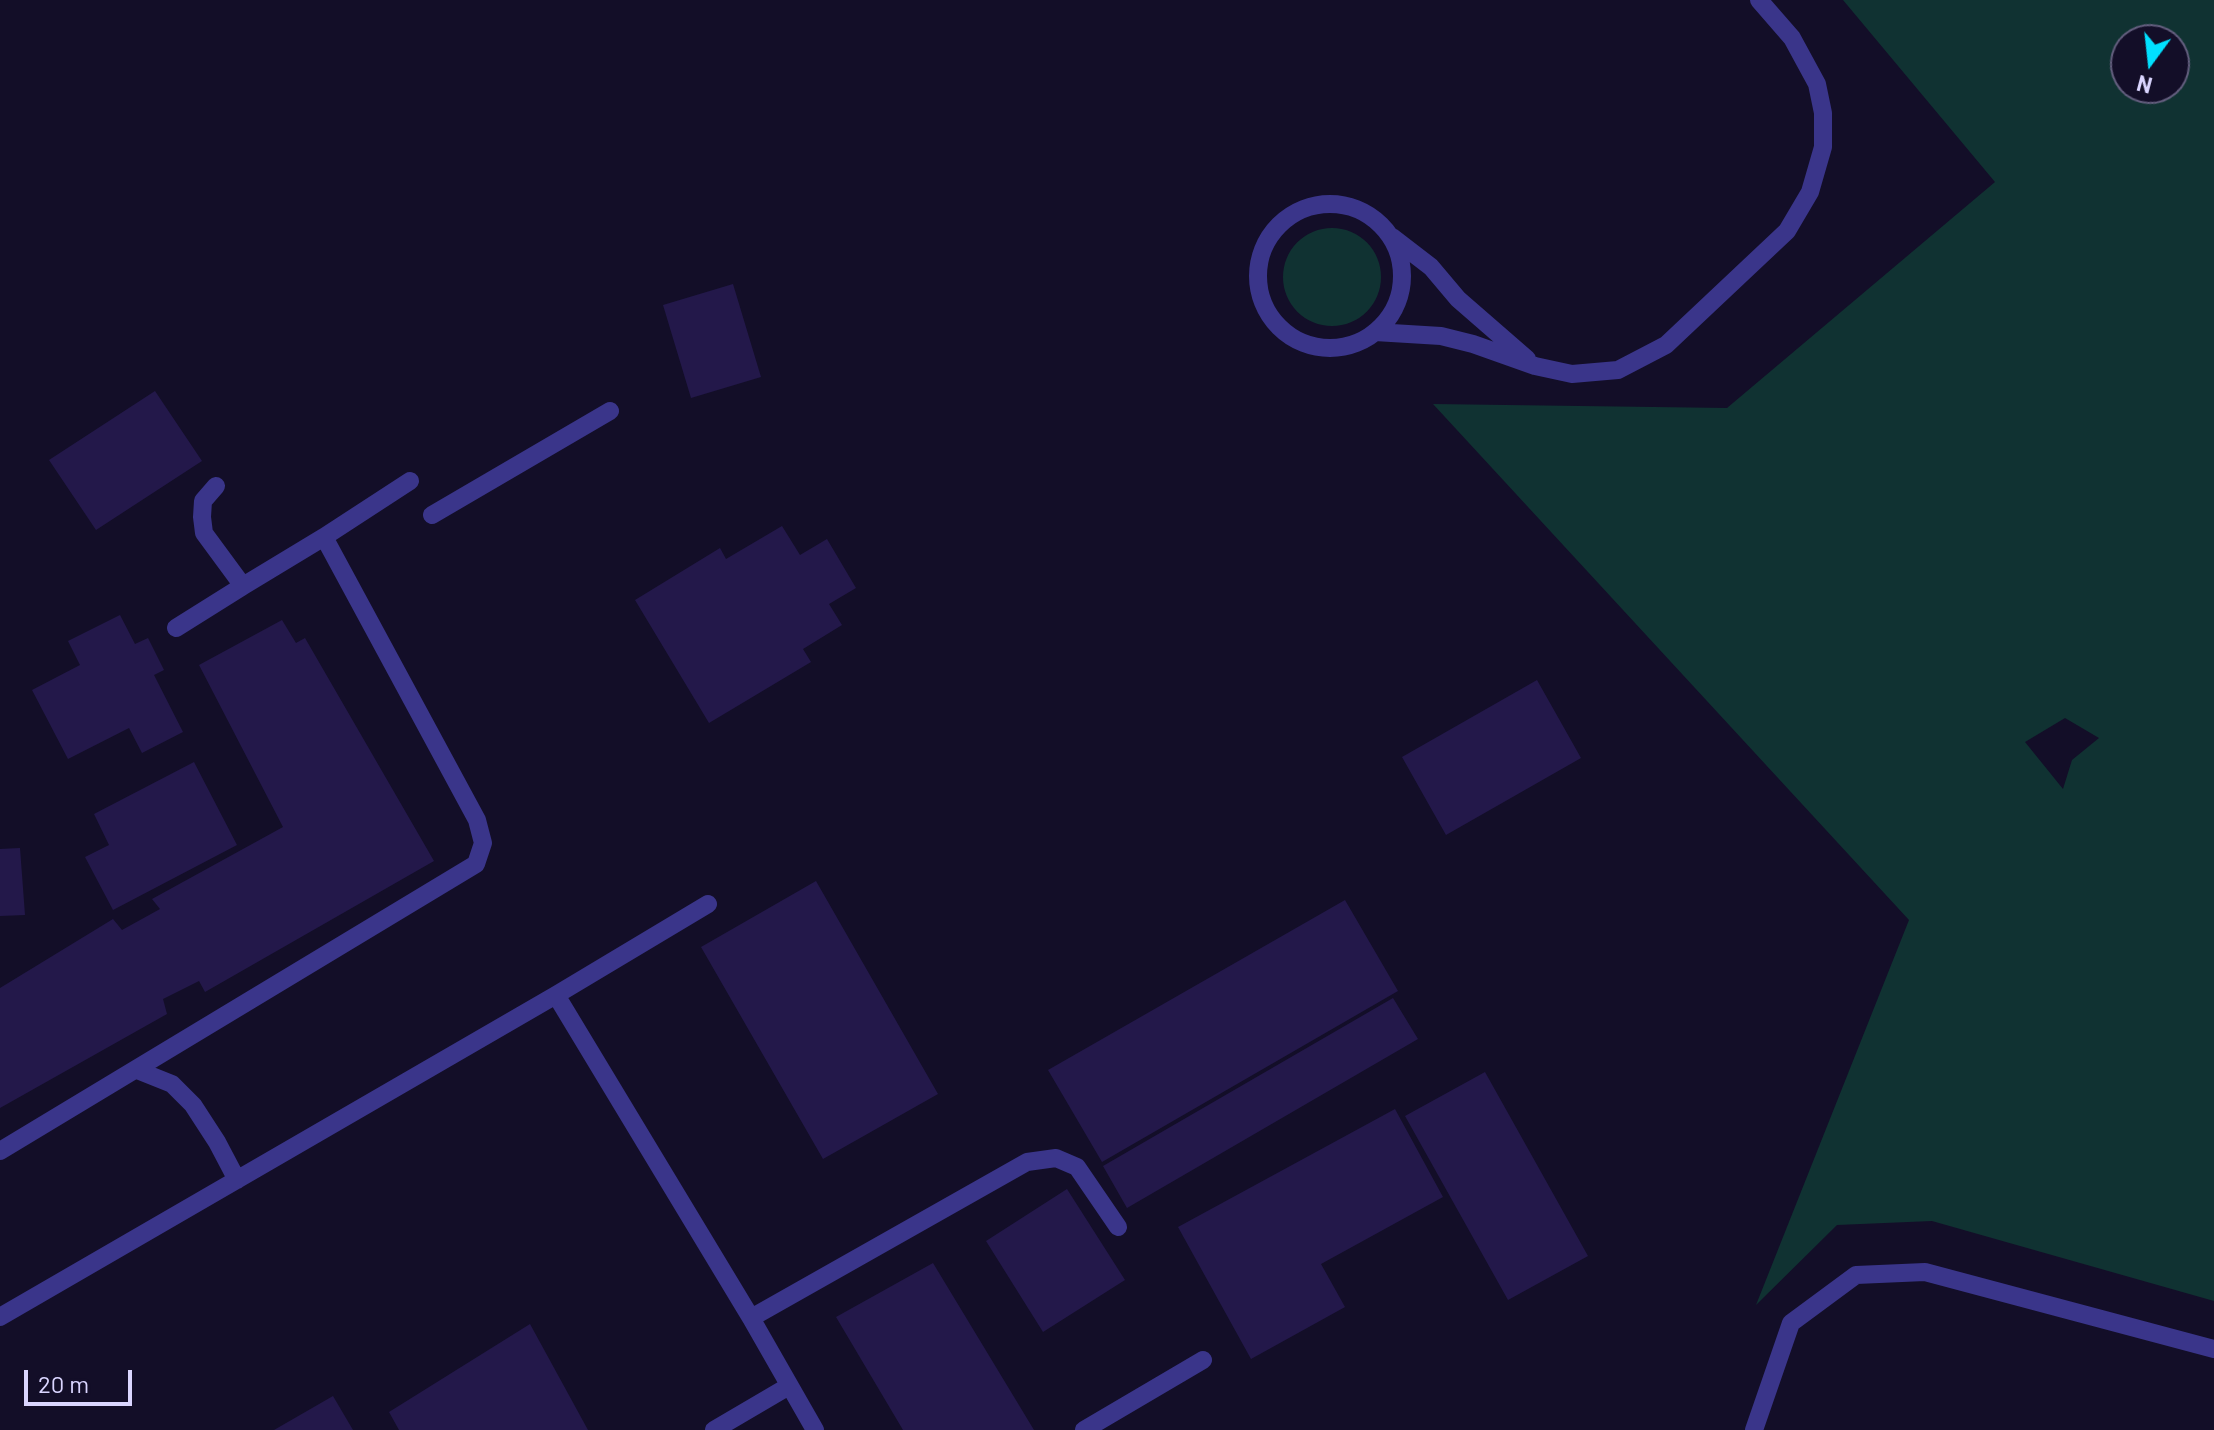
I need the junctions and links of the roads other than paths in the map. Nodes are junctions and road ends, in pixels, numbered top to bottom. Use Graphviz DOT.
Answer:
graph roads {
  1 [pos="1759,0"];
  2 [pos="1389,234"];
  3 [pos="1375,332"];
  4 [pos="1535,366"];
  5 [pos="610,411"];
  6 [pos="410,481"];
  7 [pos="216,486"];
  8 [pos="432,515"];
  9 [pos="324,537"];
  10 [pos="243,586"];
  11 [pos="176,628"];
  12 [pos="708,904"];
  13 [pos="556,995"];
  14 [pos="137,1070"];
  15 [pos="0,1151"];
  16 [pos="237,1180"];
  17 [pos="1118,1227"];
  18 [pos="0,1317"];
  19 [pos="751,1318"];
  20 [pos="2214,1349"];
  21 [pos="1203,1360"];
  22 [pos="789,1386"];
  23 [pos="714,1430"];
  24 [pos="815,1430"];
  25 [pos="1084,1430"];
  26 [pos="1754,1430"];
  1 -- 4 [label="lane"];
  2 -- 3 [label="lane"];
  2 -- 3 [label="lane"];
  2 -- 4 [label="lane"];
  3 -- 4 [label="lane"];
  5 -- 8 [label="lane"];
  6 -- 9 [label="lane"];
  7 -- 10 [label="lane"];
  9 -- 10 [label="lane"];
  9 -- 14 [label="lane"];
  10 -- 11 [label="lane"];
  12 -- 13 [label="lane"];
  13 -- 16 [label="lane"];
  13 -- 19 [label="lane"];
  14 -- 15 [label="lane"];
  14 -- 16 [label="lane"];
  16 -- 18 [label="lane"];
  17 -- 19 [label="lane"];
  19 -- 22 [label="lane"];
  20 -- 26 [label="lane"];
  21 -- 25 [label="lane"];
  22 -- 23 [label="lane"];
  22 -- 24 [label="lane"];
}
